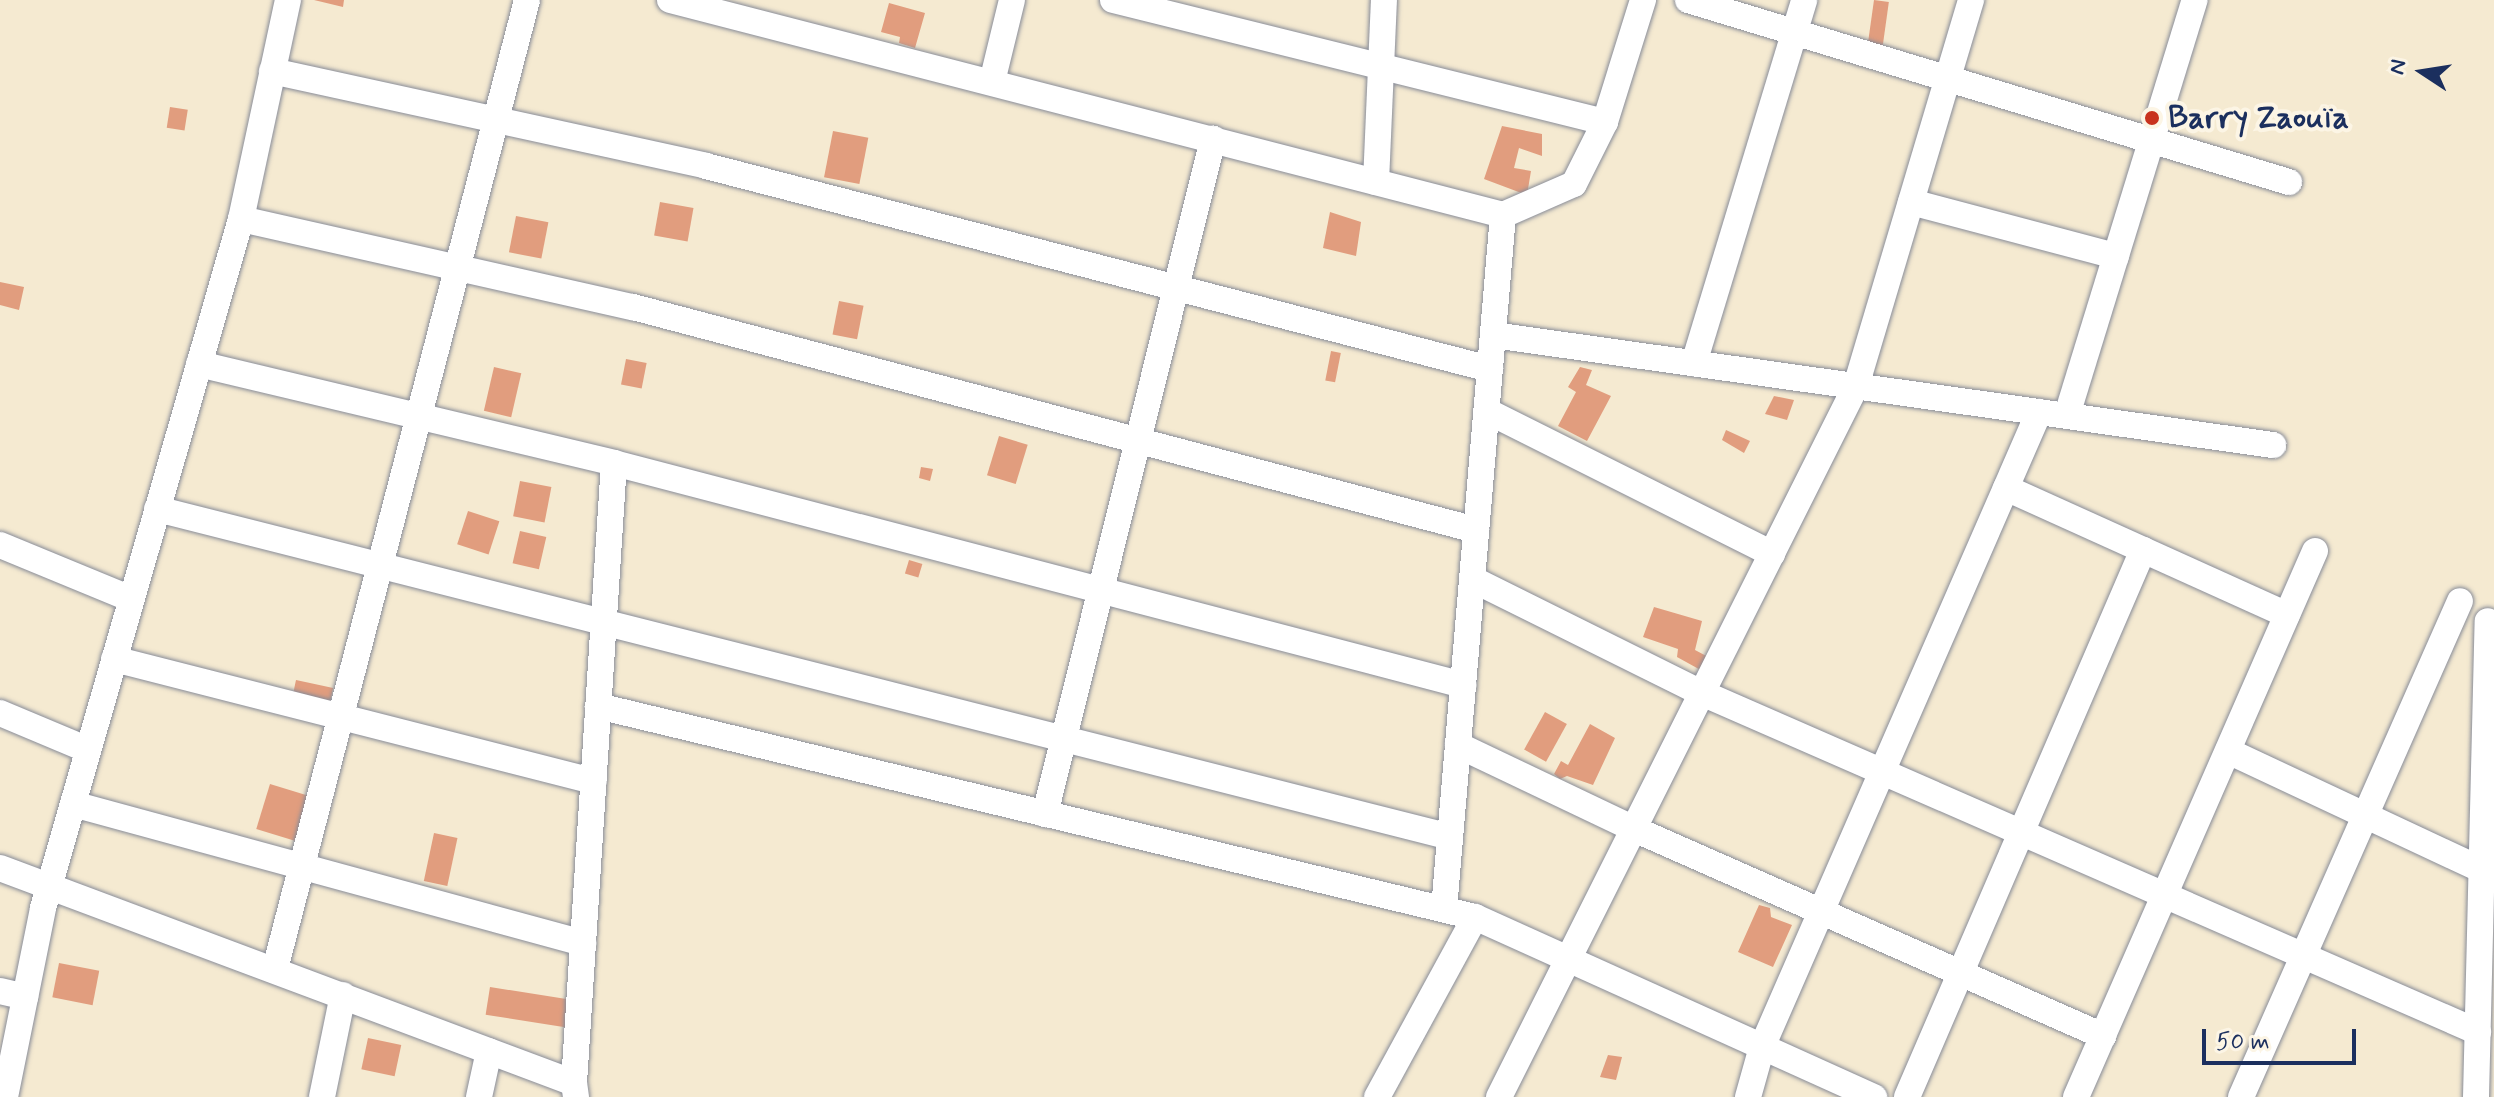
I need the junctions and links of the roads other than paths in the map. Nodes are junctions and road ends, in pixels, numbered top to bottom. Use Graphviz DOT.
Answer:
graph roads {
  1 [pos="288,0"];
  2 [pos="527,0"];
  3 [pos="670,0"];
  4 [pos="1012,0"];
  5 [pos="1113,0"];
  6 [pos="1384,0"];
  7 [pos="1643,0"];
  8 [pos="1688,0"];
  9 [pos="1804,0"];
  10 [pos="1971,0"];
  11 [pos="2195,0"];
  12 [pos="1794,32"];
  13 [pos="1381,67"];
  14 [pos="272,71"];
  15 [pos="1948,79"];
  16 [pos="992,82"];
  17 [pos="496,120"];
  18 [pos="1605,122"];
  19 [pos="1213,139"];
  20 [pos="2152,141"];
  21 [pos="1376,182"];
  22 [pos="2289,182"];
  23 [pos="1911,202"];
  24 [pos="1503,215"];
  25 [pos="241,219"];
  26 [pos="2116,256"];
  27 [pos="457,268"];
  28 [pos="1176,288"];
  29 [pos="1493,335"];
  30 [pos="1694,363"];
  31 [pos="199,364"];
  32 [pos="1490,369"];
  33 [pos="1856,386"];
  34 [pos="1487,411"];
  35 [pos="2039,412"];
  36 [pos="2067,415"];
  37 [pos="418,416"];
  38 [pos="1138,440"];
  39 [pos="2273,445"];
  40 [pos="614,463"];
  41 [pos="2006,488"];
  42 [pos="157,509"];
  43 [pos="1476,530"];
  44 [pos="0,545"];
  45 [pos="2143,550"];
  46 [pos="2315,551"];
  47 [pos="1772,554"];
  48 [pos="379,567"];
  49 [pos="1472,579"];
  50 [pos="1101,590"];
  51 [pos="131,599"];
  52 [pos="2460,601"];
  53 [pos="2287,615"];
  54 [pos="2488,621"];
  55 [pos="604,625"];
  56 [pos="114,659"];
  57 [pos="1463,685"];
  58 [pos="1702,693"];
  59 [pos="598,706"];
  60 [pos="0,713"];
  61 [pos="340,717"];
  62 [pos="1063,740"];
  63 [pos="1458,745"];
  64 [pos="88,750"];
  65 [pos="2228,751"];
  66 [pos="1882,772"];
  67 [pos="594,781"];
  68 [pos="73,804"];
  69 [pos="1045,814"];
  70 [pos="2365,815"];
  71 [pos="1634,829"];
  72 [pos="2021,833"];
  73 [pos="1450,837"];
  74 [pos="301,866"];
  75 [pos="0,868"];
  76 [pos="2482,870"];
  77 [pos="49,886"];
  78 [pos="2164,895"];
  79 [pos="1444,909"];
  80 [pos="1821,911"];
  81 [pos="1475,917"];
  82 [pos="583,943"];
  83 [pos="2303,956"];
  84 [pos="1569,959"];
  85 [pos="275,969"];
  86 [pos="1961,973"];
  87 [pos="13,994"];
  88 [pos="343,995"];
  89 [pos="2478,1032"];
  90 [pos="2103,1036"];
  91 [pos="1762,1047"];
  92 [pos="489,1051"];
  93 [pos="575,1090"];
  94 [pos="5,1097"];
  95 [pos="322,1097"];
  96 [pos="479,1097"];
  97 [pos="1377,1097"];
  98 [pos="1499,1097"];
  99 [pos="1748,1097"];
  100 [pos="1874,1097"];
  101 [pos="1907,1097"];
  102 [pos="2076,1097"];
  103 [pos="2241,1097"];
  104 [pos="2476,1097"];
  1 -- 14 [label="street"];
  2 -- 17 [label="street"];
  3 -- 16 [label="street"];
  4 -- 16 [label="street"];
  5 -- 13 [label="street"];
  6 -- 13 [label="street"];
  7 -- 18 [label="street"];
  8 -- 12 [label="street"];
  9 -- 12 [label="street"];
  10 -- 15 [label="street"];
  11 -- 20 [label="street"];
  12 -- 15 [label="street"];
  12 -- 30 [label="street"];
  13 -- 18 [label="street"];
  13 -- 21 [label="street"];
  14 -- 17 [label="street"];
  14 -- 25 [label="street"];
  15 -- 20 [label="street"];
  15 -- 23 [label="street"];
  16 -- 19 [label="street"];
  17 -- 27 [label="street"];
  17 -- 28 [label="street"];
  18 -- 24 [label="street"];
  19 -- 21 [label="street"];
  19 -- 28 [label="street"];
  20 -- 22 [label="street"];
  20 -- 26 [label="street"];
  21 -- 24 [label="street"];
  23 -- 26 [label="street"];
  23 -- 33 [label="street"];
  24 -- 29 [label="street"];
  25 -- 27 [label="street"];
  25 -- 31 [label="street"];
  26 -- 36 [label="street"];
  27 -- 37 [label="street"];
  27 -- 38 [label="street"];
  28 -- 32 [label="street"];
  28 -- 38 [label="street"];
  29 -- 30 [label="street"];
  29 -- 32 [label="street"];
  30 -- 33 [label="street"];
  31 -- 37 [label="street"];
  31 -- 42 [label="street"];
  32 -- 34 [label="street"];
  33 -- 35 [label="street"];
  33 -- 47 [label="street"];
  34 -- 43 [label="street"];
  34 -- 47 [label="street"];
  35 -- 36 [label="street"];
  35 -- 41 [label="street"];
  36 -- 39 [label="street"];
  37 -- 40 [label="street"];
  37 -- 48 [label="street"];
  38 -- 43 [label="street"];
  38 -- 50 [label="street"];
  40 -- 50 [label="street"];
  40 -- 55 [label="street"];
  41 -- 45 [label="street"];
  41 -- 66 [label="street"];
  42 -- 48 [label="street"];
  42 -- 51 [label="street"];
  43 -- 49 [label="street"];
  44 -- 51 [label="street"];
  45 -- 53 [label="street"];
  45 -- 72 [label="street"];
  46 -- 53 [label="street"];
  47 -- 58 [label="street"];
  48 -- 55 [label="street"];
  48 -- 61 [label="street"];
  49 -- 57 [label="street"];
  49 -- 58 [label="street"];
  50 -- 57 [label="street"];
  50 -- 62 [label="street"];
  51 -- 56 [label="street"];
  52 -- 70 [label="street"];
  53 -- 65 [label="street"];
  54 -- 76 [label="street"];
  55 -- 59 [label="street"];
  55 -- 62 [label="street"];
  56 -- 61 [label="street"];
  56 -- 64 [label="street"];
  57 -- 63 [label="street"];
  58 -- 66 [label="street"];
  58 -- 71 [label="street"];
  59 -- 67 [label="street"];
  59 -- 69 [label="street"];
  60 -- 64 [label="street"];
  61 -- 67 [label="street"];
  61 -- 74 [label="street"];
  62 -- 69 [label="street"];
  62 -- 73 [label="street"];
  63 -- 71 [label="street"];
  63 -- 73 [label="street"];
  64 -- 68 [label="street"];
  65 -- 70 [label="street"];
  65 -- 78 [label="street"];
  66 -- 72 [label="street"];
  66 -- 80 [label="street"];
  67 -- 82 [label="street"];
  68 -- 74 [label="street"];
  68 -- 77 [label="street"];
  69 -- 79 [label="street"];
  70 -- 76 [label="street"];
  70 -- 83 [label="street"];
  71 -- 80 [label="street"];
  71 -- 84 [label="street"];
  72 -- 78 [label="street"];
  72 -- 86 [label="street"];
  73 -- 79 [label="street"];
  74 -- 82 [label="street"];
  74 -- 85 [label="street"];
  75 -- 77 [label="street"];
  76 -- 89 [label="street"];
  77 -- 85 [label="street"];
  77 -- 87 [label="street"];
  78 -- 83 [label="street"];
  78 -- 90 [label="street"];
  79 -- 81 [label="street"];
  80 -- 86 [label="street"];
  80 -- 91 [label="street"];
  81 -- 84 [label="street"];
  81 -- 97 [label="street"];
  82 -- 93 [label="street"];
  83 -- 89 [label="street"];
  83 -- 103 [label="street"];
  84 -- 91 [label="street"];
  84 -- 98 [label="street"];
  85 -- 88 [label="street"];
  86 -- 90 [label="street"];
  86 -- 101 [label="street"];
  87 -- 94 [label="street"];
  88 -- 92 [label="street"];
  88 -- 95 [label="street"];
  89 -- 104 [label="street"];
  90 -- 102 [label="street"];
  91 -- 99 [label="street"];
  91 -- 100 [label="street"];
  92 -- 93 [label="street"];
  92 -- 96 [label="street"];
}
